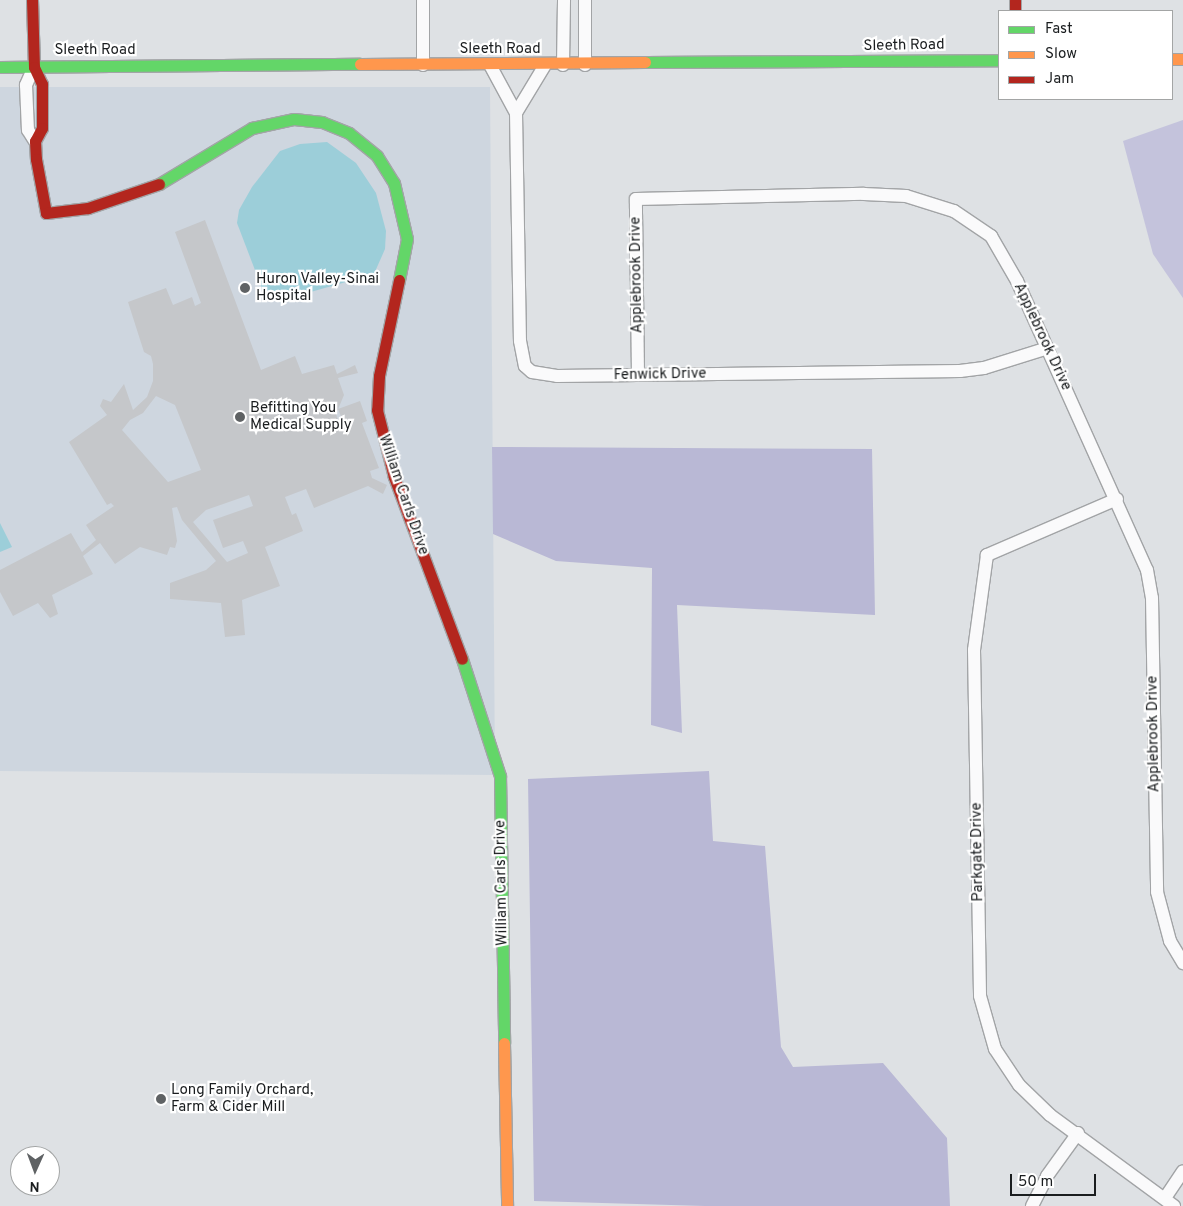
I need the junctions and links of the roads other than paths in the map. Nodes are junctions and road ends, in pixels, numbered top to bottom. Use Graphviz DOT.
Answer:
graph roads {
  1 [pos="32,0"];
  2 [pos="423,0"];
  3 [pos="564,0"];
  4 [pos="585,0"];
  5 [pos="998,60"];
  6 [pos="423,65"];
  7 [pos="490,65"];
  8 [pos="546,65"];
  9 [pos="563,65"];
  10 [pos="585,65"];
  11 [pos="0,67"];
  12 [pos="34,67"];
  13 [pos="516,113"];
  14 [pos="35,141"];
  15 [pos="1048,348"];
  16 [pos="638,375"];
  17 [pos="1116,500"];
  18 [pos="1183,963"];
  19 [pos="1078,1133"];
  20 [pos="1183,1170"];
  21 [pos="1170,1202"];
  22 [pos="507,1206"];
  23 [pos="1032,1206"];
  1 -- 12 [label="street"];
  2 -- 6 [label="street"];
  3 -- 9 [label="street"];
  4 -- 10 [label="street"];
  5 -- 10 [label="street, Sleeth Road"];
  6 -- 7 [label="street, Sleeth Road"];
  6 -- 12 [label="street, Sleeth Road"];
  7 -- 8 [label="street, Sleeth Road"];
  7 -- 13 [label="street, Fenwick Drive"];
  8 -- 9 [label="street, Sleeth Road"];
  8 -- 13 [label="street"];
  9 -- 10 [label="street, Sleeth Road"];
  11 -- 12 [label="street, Sleeth Road"];
  12 -- 14 [label="street, William Carls Drive"];
  13 -- 16 [label="street, Fenwick Drive"];
  14 -- 22 [label="street, William Carls Drive"];
  15 -- 16 [label="street, Fenwick Drive"];
  15 -- 16 [label="street, Applebrook Drive"];
  15 -- 17 [label="street, Applebrook Drive"];
  17 -- 18 [label="street, Applebrook Drive"];
  17 -- 19 [label="street, Parkgate Drive"];
  19 -- 21 [label="street, Parkgate Drive"];
  19 -- 23 [label="street"];
  20 -- 21 [label="street"];
}
